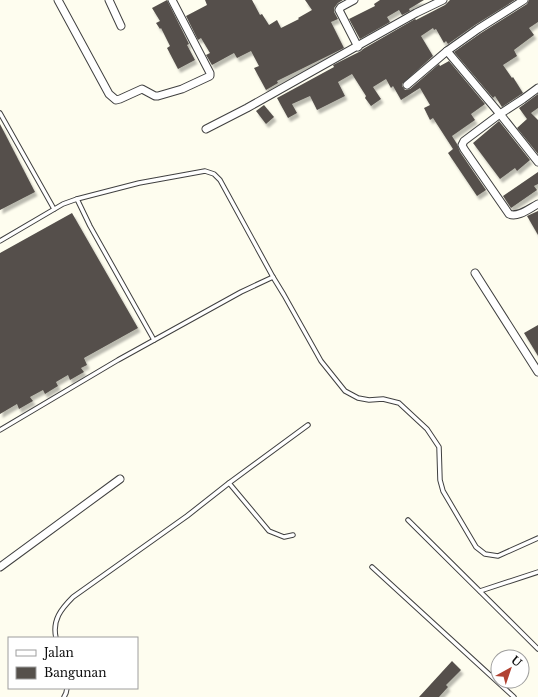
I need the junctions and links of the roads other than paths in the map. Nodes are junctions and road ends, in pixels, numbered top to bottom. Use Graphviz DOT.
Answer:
graph roads {
  1 [pos="58,0"];
  2 [pos="109,0"];
  3 [pos="172,0"];
  4 [pos="354,0"];
  5 [pos="443,0"];
  6 [pos="524,0"];
  7 [pos="121,26"];
  8 [pos="358,46"];
  9 [pos="447,51"];
  10 [pos="407,85"];
  11 [pos="538,88"];
  12 [pos="0,113"];
  13 [pos="500,114"];
  14 [pos="206,129"];
  15 [pos="538,162"];
  16 [pos="77,199"];
  17 [pos="538,204"];
  18 [pos="54,209"];
  19 [pos="0,241"];
  20 [pos="475,273"];
  21 [pos="273,277"];
  22 [pos="154,340"];
  23 [pos="538,372"];
  24 [pos="308,425"];
  25 [pos="0,430"];
  26 [pos="120,479"];
  27 [pos="229,483"];
  28 [pos="408,520"];
  29 [pos="293,535"];
  30 [pos="538,538"];
  31 [pos="0,567"];
  32 [pos="372,567"];
  33 [pos="538,572"];
  34 [pos="480,591"];
  35 [pos="56,637"];
  36 [pos="538,649"];
  37 [pos="514,697"];
  1 -- 3 [label="street"];
  2 -- 7 [label="street"];
  4 -- 8 [label="street"];
  5 -- 8 [label="street"];
  6 -- 9 [label="street"];
  8 -- 14 [label="street"];
  9 -- 10 [label="street"];
  9 -- 13 [label="street"];
  11 -- 13 [label="street"];
  12 -- 18 [label="lane"];
  13 -- 15 [label="street"];
  13 -- 17 [label="street"];
  16 -- 18 [label="lane"];
  16 -- 21 [label="lane"];
  16 -- 22 [label="lane"];
  18 -- 19 [label="lane"];
  20 -- 23 [label="street"];
  21 -- 22 [label="lane"];
  21 -- 30 [label="lane"];
  22 -- 25 [label="lane"];
  24 -- 27 [label="lane"];
  26 -- 31 [label="street"];
  27 -- 29 [label="lane"];
  27 -- 35 [label="lane"];
  28 -- 34 [label="lane"];
  32 -- 37 [label="lane"];
  33 -- 34 [label="lane"];
  34 -- 36 [label="lane"];
}
